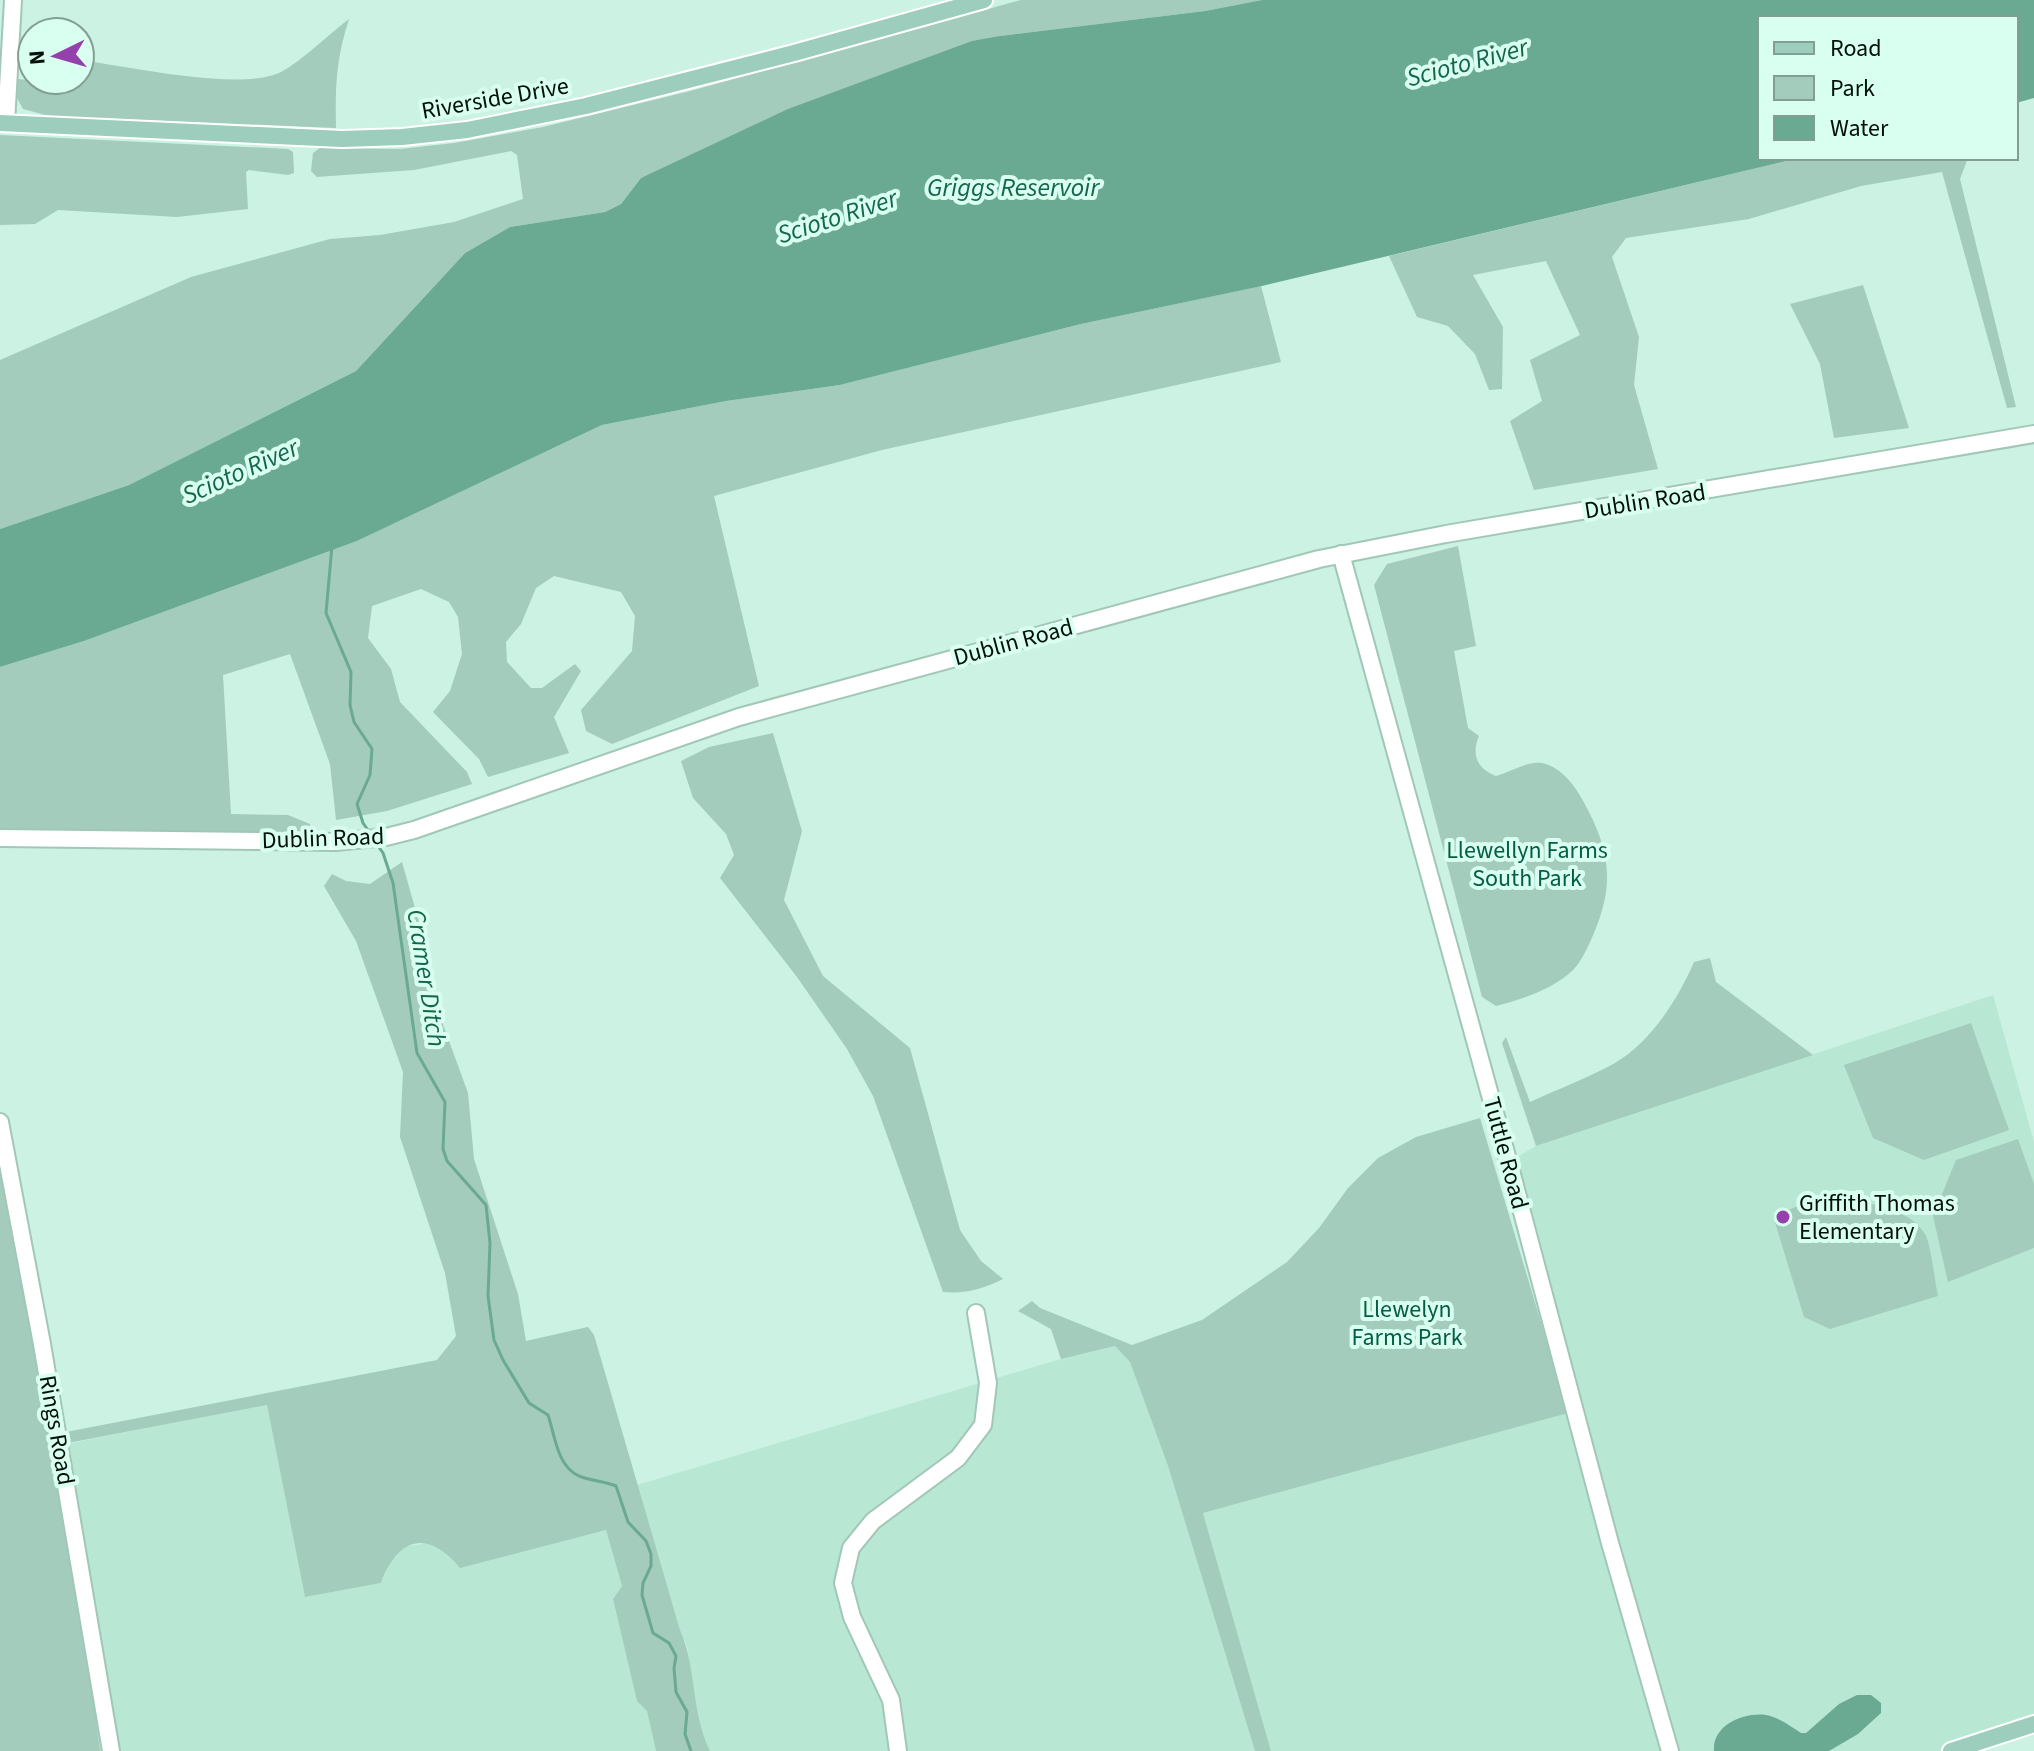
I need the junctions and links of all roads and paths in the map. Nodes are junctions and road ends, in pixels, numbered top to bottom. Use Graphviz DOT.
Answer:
graph roads {
  1 [pos="13,0"];
  2 [pos="984,0"];
  3 [pos="3,123"];
  4 [pos="2034,434"];
  5 [pos="1341,554"];
  6 [pos="0,838"];
  7 [pos="0,1122"];
  8 [pos="976,1313"];
  9 [pos="2034,1724"];
  10 [pos="110,1747"];
  11 [pos="898,1751"];
  12 [pos="1670,1751"];
  13 [pos="1951,1751"];
  1 -- 3 [label="main road"];
  2 -- 3 [label="main road, Riverside Drive"];
  4 -- 5 [label="main road, Dublin Road"];
  5 -- 6 [label="main road, Dublin Road"];
  5 -- 12 [label="main road, Tuttle Road"];
  7 -- 10 [label="main road, Rings Road"];
  8 -- 11 [label="main road"];
  9 -- 13 [label="main road"];
}
